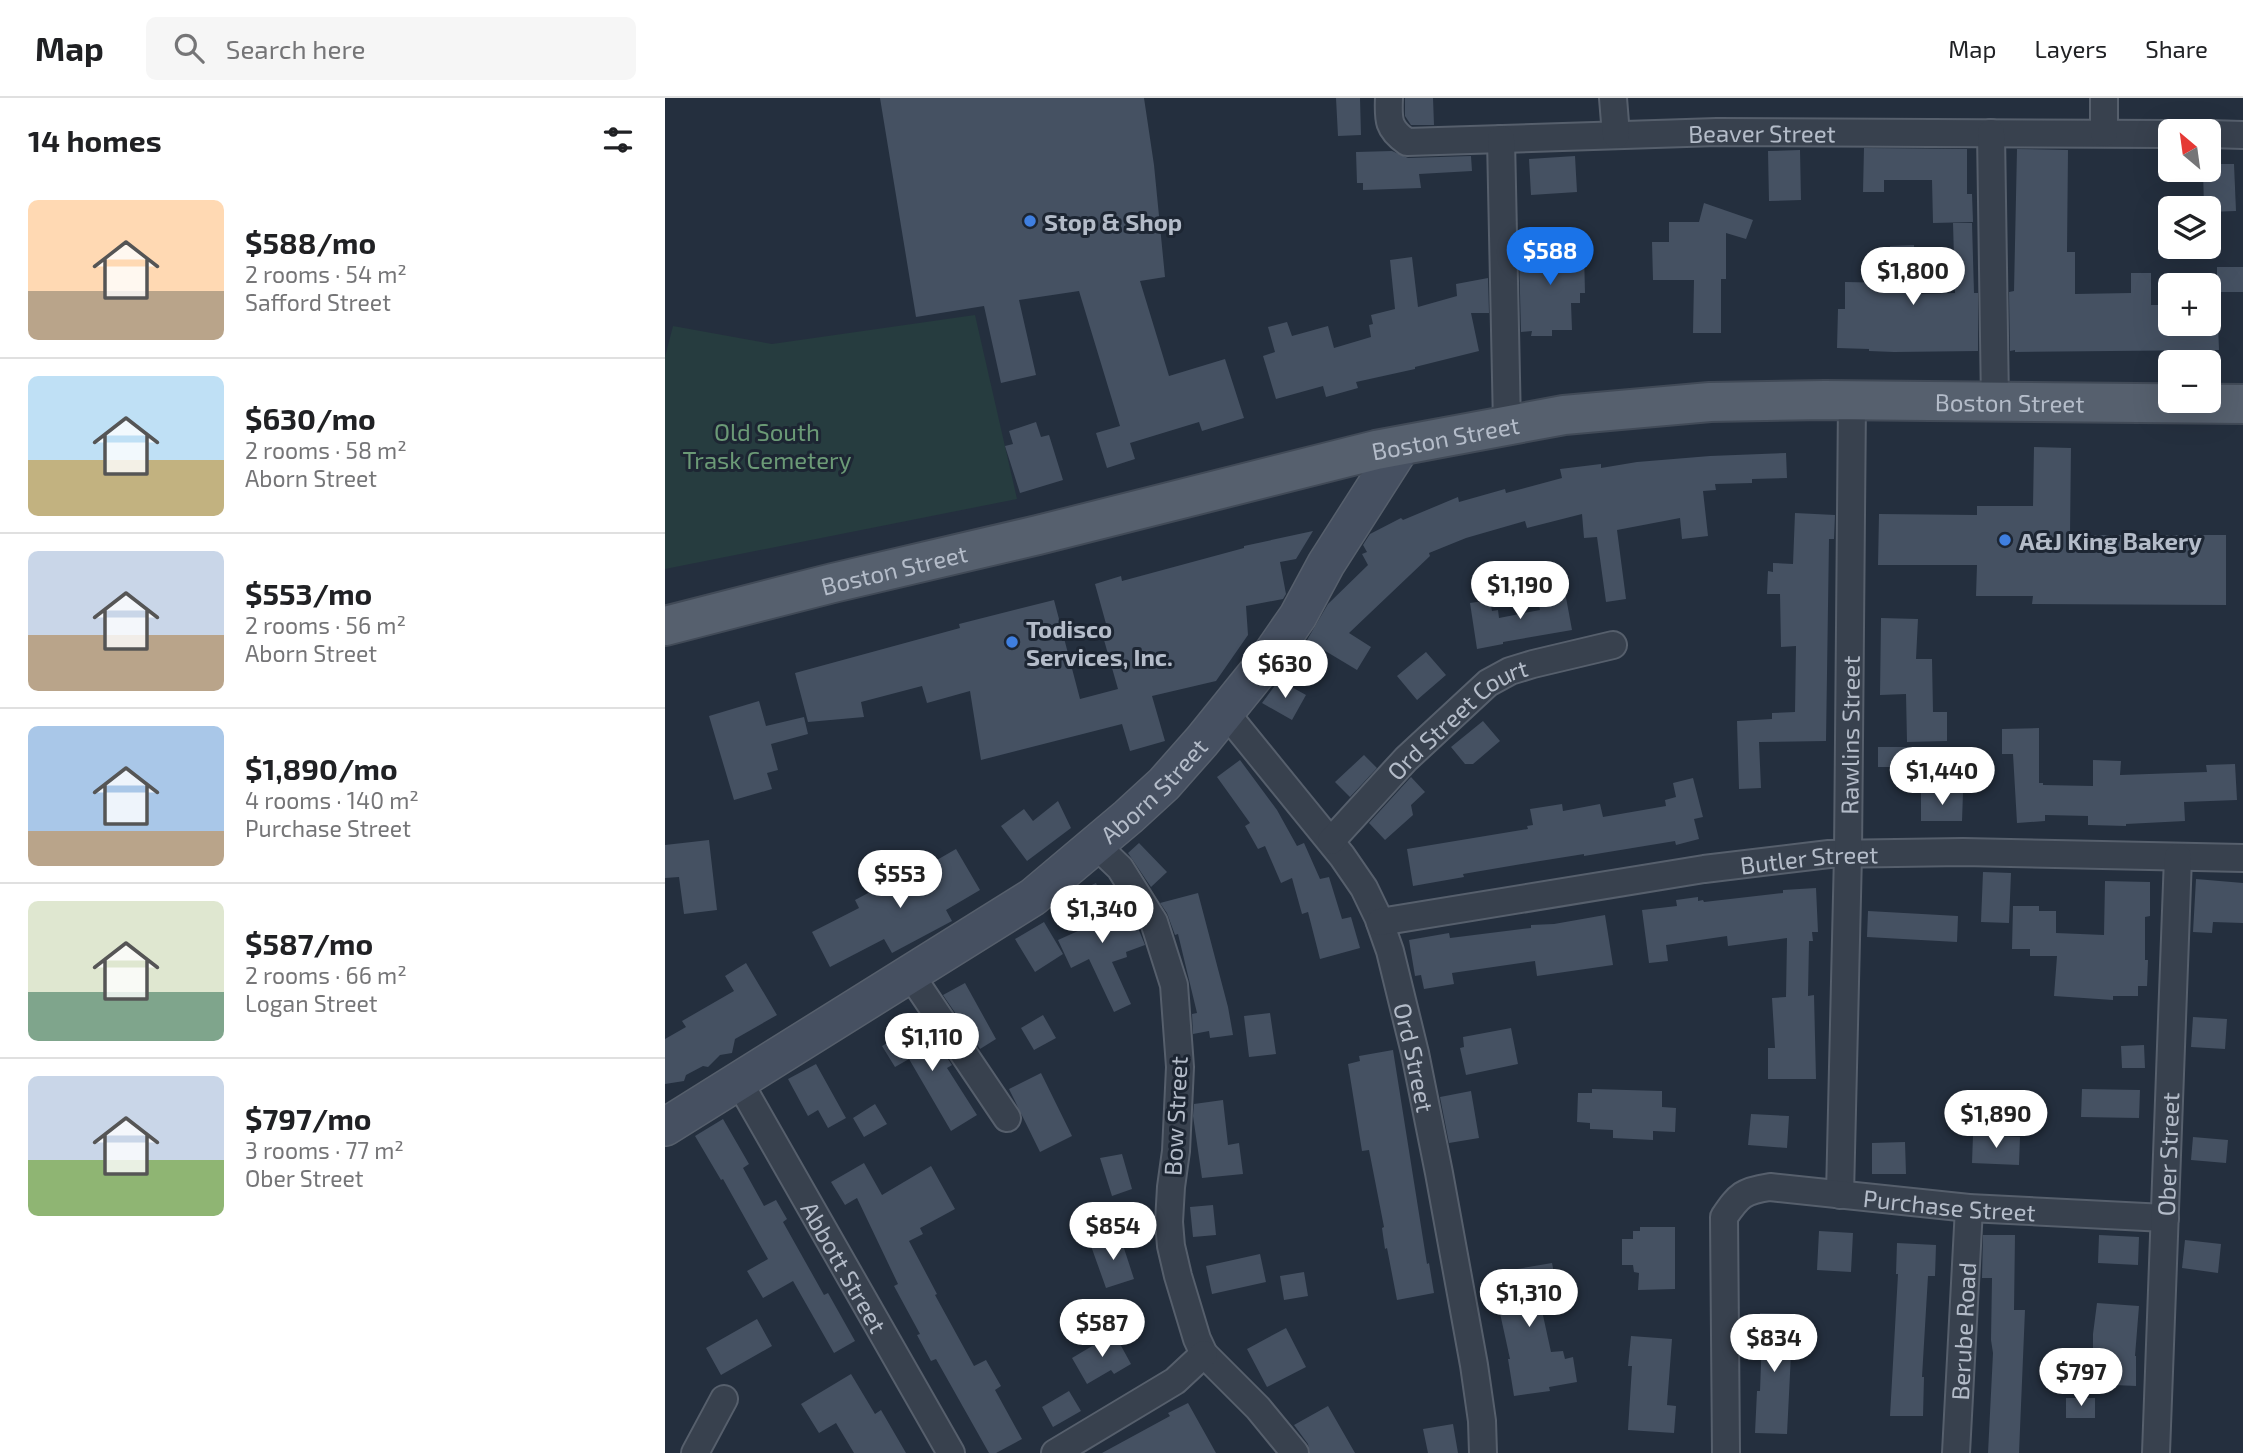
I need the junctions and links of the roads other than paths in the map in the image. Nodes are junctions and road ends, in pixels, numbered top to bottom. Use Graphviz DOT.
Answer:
graph roads {
  1 [pos="1389,98"];
  2 [pos="1613,98"];
  3 [pos="2104,98"];
  4 [pos="1991,133"];
  5 [pos="2104,134"];
  6 [pos="2158,134"];
  7 [pos="2221,134"];
  8 [pos="1616,135"];
  9 [pos="2243,135"];
  10 [pos="1501,139"];
  11 [pos="1852,401"];
  12 [pos="1995,403"];
  13 [pos="2243,404"];
  14 [pos="1507,425"];
  15 [pos="1402,445"];
  16 [pos="666,626"];
  17 [pos="1613,645"];
  18 [pos="1225,712"];
  19 [pos="1331,841"];
  20 [pos="1097,846"];
  21 [pos="1848,854"];
  22 [pos="2178,857"];
  23 [pos="2243,858"];
  24 [pos="1380,922"];
  25 [pos="910,974"];
  26 [pos="739,1080"];
  27 [pos="1007,1118"];
  28 [pos="665,1126"];
  29 [pos="1840,1195"];
  30 [pos="1969,1208"];
  31 [pos="2165,1218"];
  32 [pos="1204,1354"];
  33 [pos="724,1399"];
  34 [pos="695,1453"];
  35 [pos="951,1453"];
  36 [pos="1055,1453"];
  37 [pos="1295,1453"];
  38 [pos="1483,1453"];
  39 [pos="1726,1453"];
  40 [pos="1956,1453"];
  41 [pos="2156,1453"];
  1 -- 10 [label="street, Beaver Street"];
  2 -- 8 [label="street"];
  3 -- 5 [label="street"];
  4 -- 5 [label="street, Beaver Street"];
  4 -- 8 [label="street, Beaver Street"];
  4 -- 12 [label="street"];
  5 -- 6 [label="street, Beaver Street"];
  7 -- 9 [label="street"];
  8 -- 10 [label="street, Beaver Street"];
  10 -- 14 [label="street"];
  11 -- 12 [label="main road, Boston Street"];
  11 -- 14 [label="main road, Boston Street"];
  11 -- 21 [label="street, Rawlins Street"];
  12 -- 13 [label="main road, Boston Street"];
  14 -- 15 [label="main road, Boston Street"];
  15 -- 16 [label="main road, Boston Street"];
  15 -- 18 [label="street, Aborn Street"];
  17 -- 19 [label="street, Ord Street Court"];
  18 -- 19 [label="street, Ord Street"];
  18 -- 20 [label="street, Aborn Street"];
  19 -- 24 [label="street, Ord Street"];
  20 -- 25 [label="street, Aborn Street"];
  20 -- 32 [label="street, Bow Street"];
  21 -- 22 [label="street, Butler Street"];
  21 -- 24 [label="street, Butler Street"];
  21 -- 29 [label="street, Rawlins Street"];
  22 -- 23 [label="street, Butler Street"];
  22 -- 31 [label="street, Ober Street"];
  24 -- 38 [label="street, Ord Street"];
  25 -- 26 [label="street, Aborn Street"];
  25 -- 27 [label="street"];
  26 -- 28 [label="street, Aborn Street"];
  26 -- 35 [label="street, Abbott Street"];
  29 -- 30 [label="street, Purchase Street"];
  29 -- 39 [label="street, Purchase Street"];
  30 -- 31 [label="street, Purchase Street"];
  30 -- 40 [label="street, Berube Road"];
  31 -- 41 [label="street, Ober Street"];
  32 -- 36 [label="street"];
  32 -- 37 [label="street, Bow Street"];
  33 -- 34 [label="street"];
}
